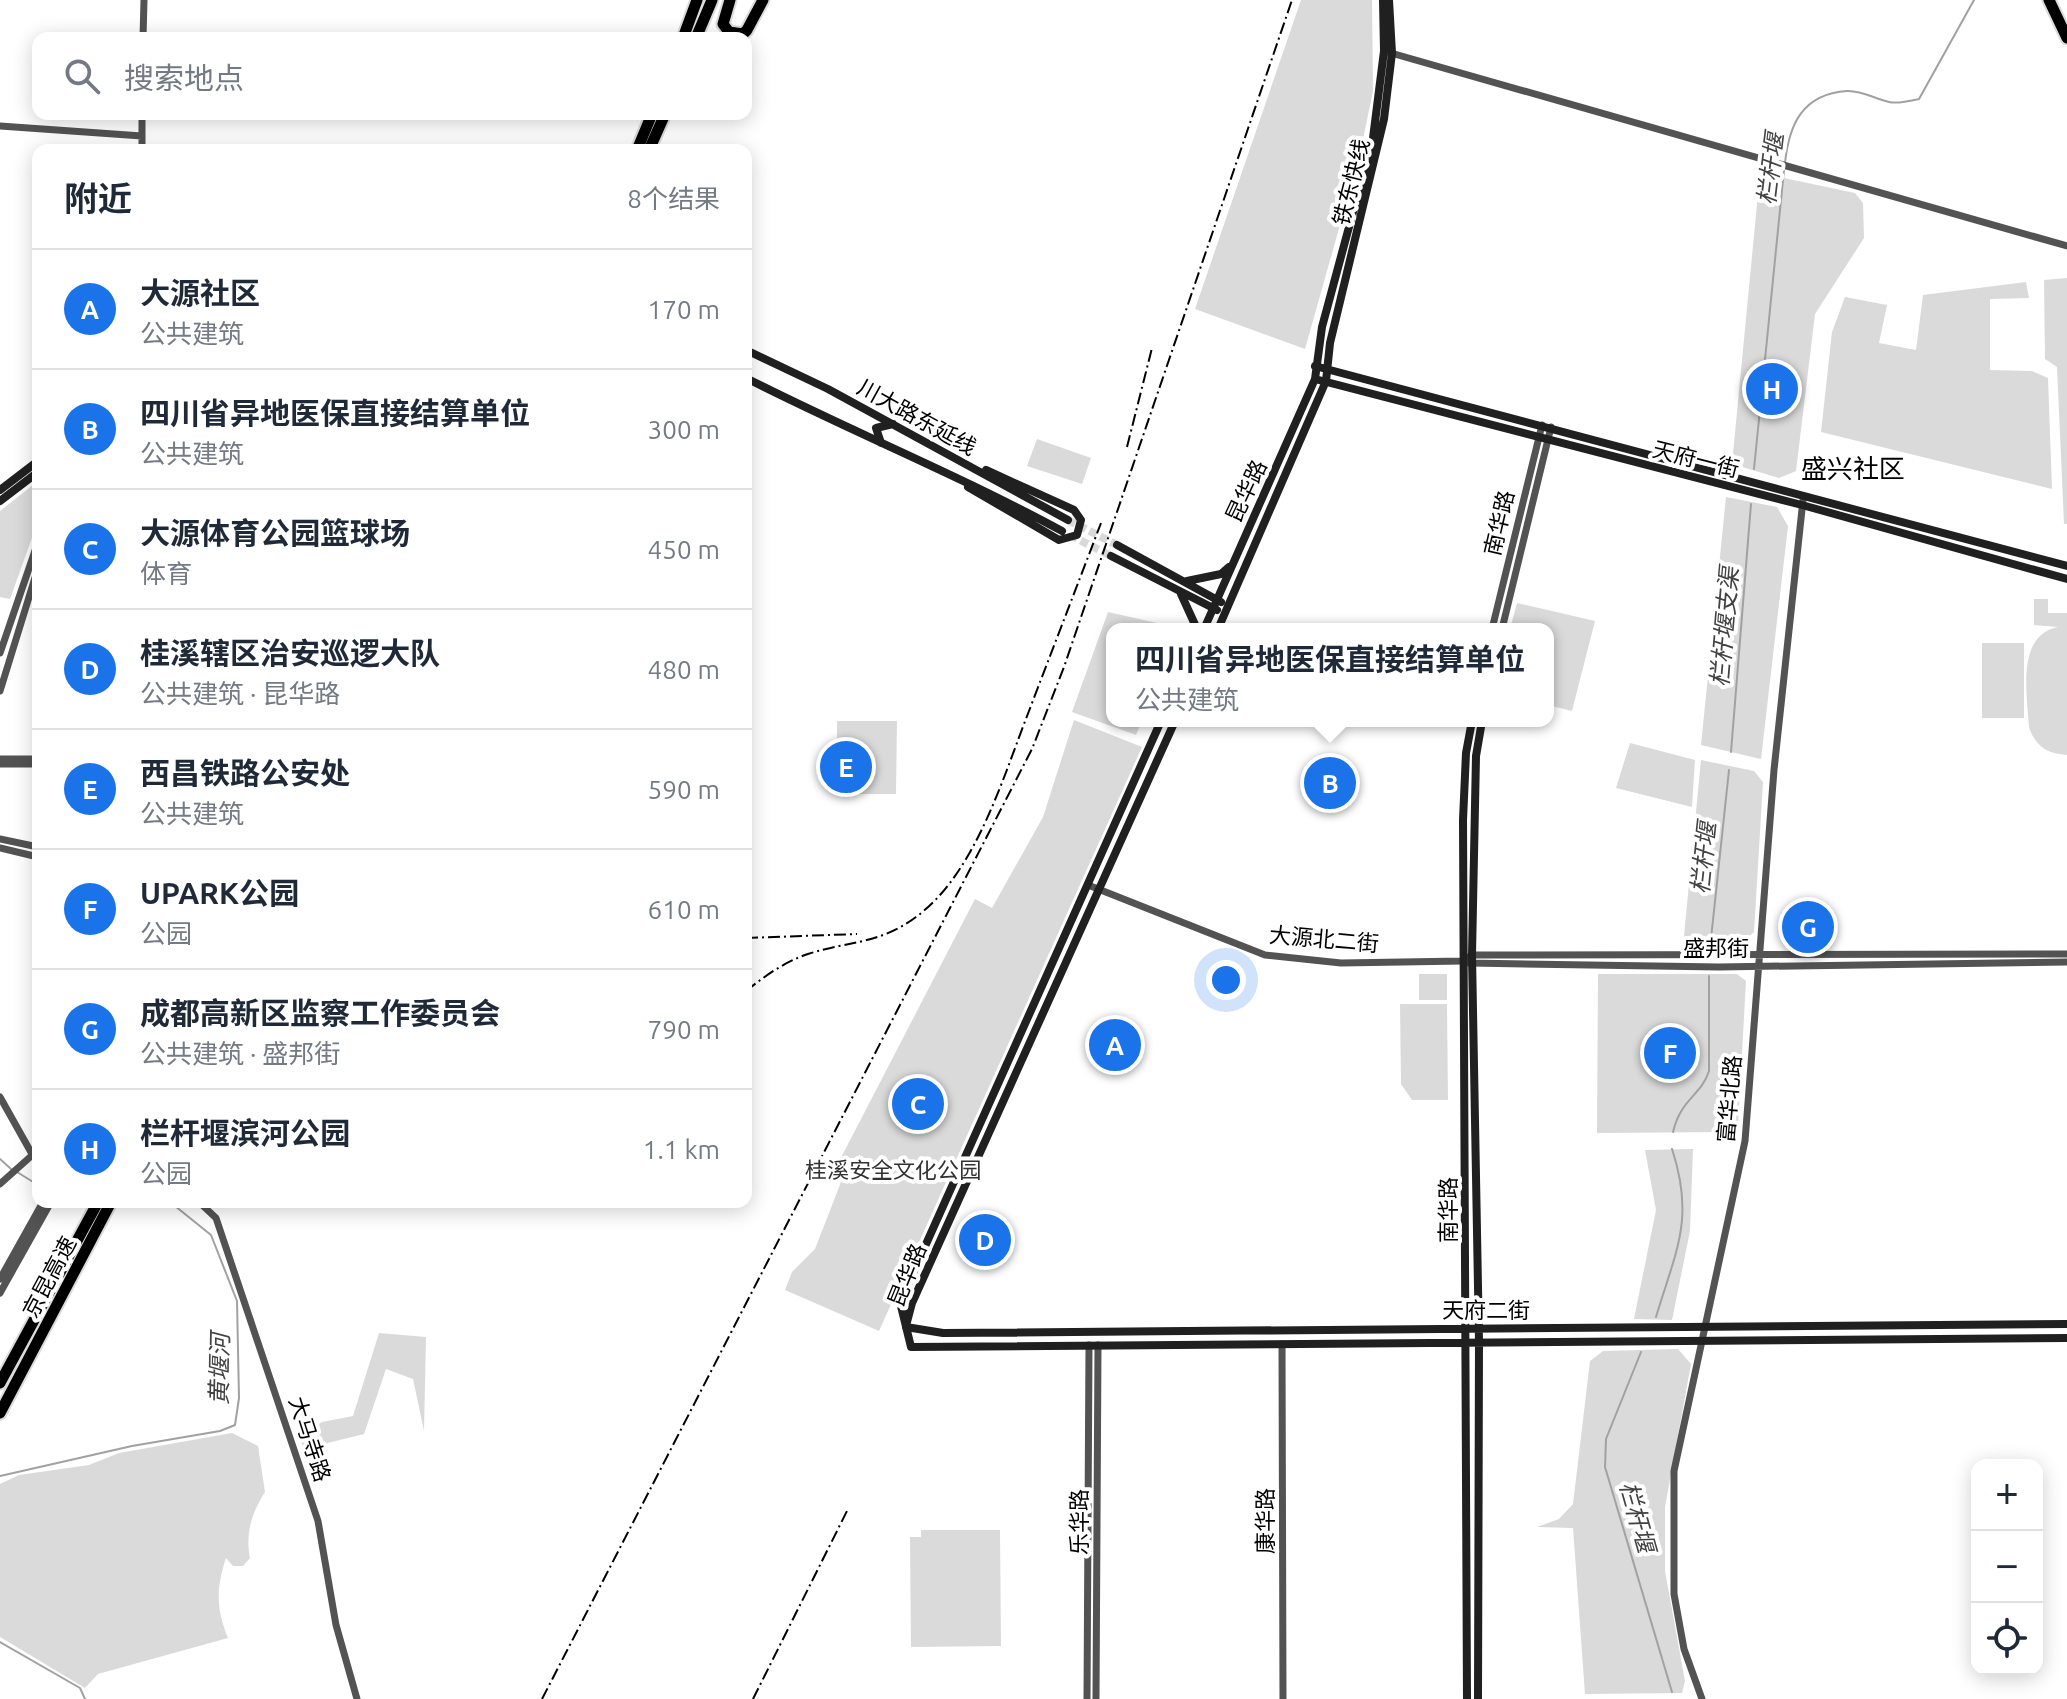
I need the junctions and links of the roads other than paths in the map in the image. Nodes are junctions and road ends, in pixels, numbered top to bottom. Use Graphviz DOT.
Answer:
graph roads {
  1 [pos="146,0"];
  2 [pos="697,0"];
  3 [pos="712,0"];
  4 [pos="730,0"];
  5 [pos="763,0"];
  6 [pos="1383,0"];
  7 [pos="1389,0"];
  8 [pos="2049,0"];
  9 [pos="145,32"];
  10 [pos="685,32"];
  11 [pos="699,32"];
  12 [pos="729,32"];
  13 [pos="742,32"];
  14 [pos="2067,38"];
  15 [pos="1388,52"];
  16 [pos="143,120"];
  17 [pos="144,120"];
  18 [pos="650,120"];
  19 [pos="662,120"];
  20 [pos="0,126"];
  21 [pos="142,136"];
  22 [pos="143,144"];
  23 [pos="144,144"];
  24 [pos="640,144"];
  25 [pos="652,144"];
  26 [pos="2067,246"];
  27 [pos="752,353"];
  28 [pos="1315,366"];
  29 [pos="1327,369"];
  30 [pos="1315,379"];
  31 [pos="752,381"];
  32 [pos="1326,381"];
  33 [pos="893,424"];
  34 [pos="1546,426"];
  35 [pos="1543,438"];
  36 [pos="884,446"];
  37 [pos="951,456"];
  38 [pos="32,466"];
  39 [pos="943,472"];
  40 [pos="32,477"];
  41 [pos="0,490"];
  42 [pos="1804,493"];
  43 [pos="0,501"];
  44 [pos="1802,505"];
  45 [pos="1068,520"];
  46 [pos="1062,531"];
  47 [pos="1117,545"];
  48 [pos="1111,556"];
  49 [pos="32,560"];
  50 [pos="1233,564"];
  51 [pos="2067,566"];
  52 [pos="2067,579"];
  53 [pos="1186,581"];
  54 [pos="32,587"];
  55 [pos="1180,593"];
  56 [pos="1218,597"];
  57 [pos="1212,610"];
  58 [pos="1227,610"];
  59 [pos="1194,623"];
  60 [pos="1207,623"];
  61 [pos="1221,623"];
  62 [pos="1494,623"];
  63 [pos="1503,623"];
  64 [pos="0,653"];
  65 [pos="0,691"];
  66 [pos="1158,727"];
  67 [pos="1172,727"];
  68 [pos="1471,727"];
  69 [pos="1481,727"];
  70 [pos="0,762"];
  71 [pos="32,762"];
  72 [pos="0,839"];
  73 [pos="32,846"];
  74 [pos="0,848"];
  75 [pos="32,856"];
  76 [pos="1088,885"];
  77 [pos="1098,890"];
  78 [pos="2067,954"];
  79 [pos="1758,956"];
  80 [pos="1472,960"];
  81 [pos="1463,961"];
  82 [pos="2067,962"];
  83 [pos="1757,966"];
  84 [pos="0,1097"];
  85 [pos="32,1147"];
  86 [pos="32,1155"];
  87 [pos="0,1184"];
  88 [pos="40,1208"];
  89 [pos="48,1208"];
  90 [pos="97,1208"];
  91 [pos="105,1208"];
  92 [pos="205,1208"];
  93 [pos="96,1217"];
  94 [pos="0,1279"];
  95 [pos="0,1293"];
  96 [pos="2067,1324"];
  97 [pos="1706,1326"];
  98 [pos="906,1327"];
  99 [pos="1466,1328"];
  100 [pos="1478,1328"];
  101 [pos="2067,1338"];
  102 [pos="1702,1340"];
  103 [pos="1466,1342"];
  104 [pos="1479,1342"];
  105 [pos="1282,1344"];
  106 [pos="1094,1345"];
  107 [pos="0,1383"];
  108 [pos="0,1413"];
  109 [pos="357,1699"];
  110 [pos="1087,1699"];
  111 [pos="1096,1699"];
  112 [pos="1283,1699"];
  113 [pos="1467,1699"];
  114 [pos="1478,1699"];
  115 [pos="1702,1699"];
  1 -- 9 [label="street"];
  2 -- 10 [label="highway"];
  3 -- 11 [label="highway"];
  4 -- 12 [label="highway"];
  5 -- 13 [label="highway"];
  6 -- 15 [label="main road, 铁东快线"];
  7 -- 15 [label="main road, 铁东快线"];
  8 -- 14 [label="highway"];
  15 -- 26 [label="street"];
  15 -- 28 [label="main road, 铁东快线"];
  15 -- 29 [label="main road, 铁东快线"];
  16 -- 21 [label="street"];
  17 -- 23 [label="street"];
  18 -- 24 [label="highway"];
  19 -- 25 [label="highway"];
  20 -- 21 [label="street"];
  21 -- 22 [label="street"];
  27 -- 33 [label="main road, 川大路东延线"];
  28 -- 29 [label="main road, 天府一街"];
  28 -- 30 [label="main road, 昆华路"];
  29 -- 32 [label="main road, 昆华路"];
  29 -- 34 [label="main road, 天府一街"];
  30 -- 32 [label="main road, 天府一街"];
  30 -- 50 [label="main road, 昆华路"];
  31 -- 36 [label="main road, 川大路东延线"];
  32 -- 35 [label="main road, 天府一街"];
  32 -- 58 [label="main road, 昆华路"];
  33 -- 36 [label="main road"];
  33 -- 37 [label="main road, 川大路东延线"];
  34 -- 35 [label="street, 南华路"];
  34 -- 42 [label="main road, 天府一街"];
  35 -- 44 [label="main road, 天府一街"];
  35 -- 62 [label="street, 南华路"];
  35 -- 63 [label="street"];
  36 -- 39 [label="main road, 川大路东延线"];
  37 -- 39 [label="main road"];
  37 -- 45 [label="main road, 川大路东延线"];
  38 -- 41 [label="main road"];
  39 -- 46 [label="main road, 川大路东延线"];
  40 -- 43 [label="main road"];
  42 -- 44 [label="street, 富华北路"];
  42 -- 51 [label="main road, 天府一街"];
  44 -- 52 [label="main road, 天府一街"];
  44 -- 79 [label="street, 富华北路"];
  47 -- 53 [label="main road"];
  48 -- 55 [label="main road"];
  49 -- 64 [label="street"];
  50 -- 53 [label="main road"];
  50 -- 56 [label="main road, 昆华路"];
  53 -- 56 [label="main road"];
  54 -- 65 [label="street"];
  55 -- 57 [label="main road"];
  55 -- 59 [label="main road"];
  56 -- 57 [label="main road, 昆华路"];
  56 -- 58 [label="main road"];
  57 -- 58 [label="main road"];
  57 -- 60 [label="main road, 昆华路"];
  58 -- 61 [label="main road, 昆华路"];
  66 -- 76 [label="main road, 昆华路"];
  67 -- 77 [label="main road, 昆华路"];
  68 -- 81 [label="main road, 南华路"];
  69 -- 80 [label="main road, 南华路"];
  70 -- 71 [label="street"];
  72 -- 73 [label="street"];
  74 -- 75 [label="street"];
  76 -- 77 [label="street, 大源北二街"];
  76 -- 98 [label="main road, 昆华路"];
  77 -- 81 [label="street, 大源北二街"];
  77 -- 98 [label="main road, 昆华路"];
  78 -- 79 [label="street, 盛邦街"];
  79 -- 80 [label="street, 盛邦街"];
  79 -- 83 [label="street, 富华北路"];
  80 -- 81 [label="street, 盛邦街"];
  80 -- 83 [label="street, 盛邦街"];
  80 -- 100 [label="main road, 南华路"];
  81 -- 99 [label="main road, 南华路"];
  82 -- 83 [label="street, 盛邦街"];
  83 -- 97 [label="street, 富华北路"];
  84 -- 85 [label="street"];
  86 -- 87 [label="street"];
  88 -- 94 [label="street"];
  89 -- 95 [label="street"];
  90 -- 93 [label="highway, 京昆高速"];
  91 -- 93 [label="highway, 京昆高速"];
  92 -- 109 [label="street, 大马寺路"];
  93 -- 107 [label="highway, 京昆高速"];
  93 -- 108 [label="highway, 京昆高速"];
  96 -- 97 [label="main road, 天府二街"];
  97 -- 100 [label="main road, 天府二街"];
  97 -- 102 [label="street, 富华北路"];
  98 -- 99 [label="main road, 天府二街"];
  98 -- 106 [label="main road, 天府二街"];
  99 -- 100 [label="main road, 天府二街"];
  99 -- 103 [label="main road, 南华路"];
  100 -- 104 [label="main road, 南华路"];
  101 -- 102 [label="main road, 天府二街"];
  102 -- 104 [label="main road, 天府二街"];
  102 -- 115 [label="street, 富华北路"];
  103 -- 104 [label="main road, 天府二街"];
  103 -- 105 [label="main road, 天府二街"];
  103 -- 113 [label="main road, 南华路"];
  104 -- 114 [label="main road, 南华路"];
  105 -- 106 [label="main road, 天府二街"];
  105 -- 112 [label="street, 康华路"];
  106 -- 110 [label="street, 乐华路"];
  106 -- 111 [label="street, 乐华路"];
}
